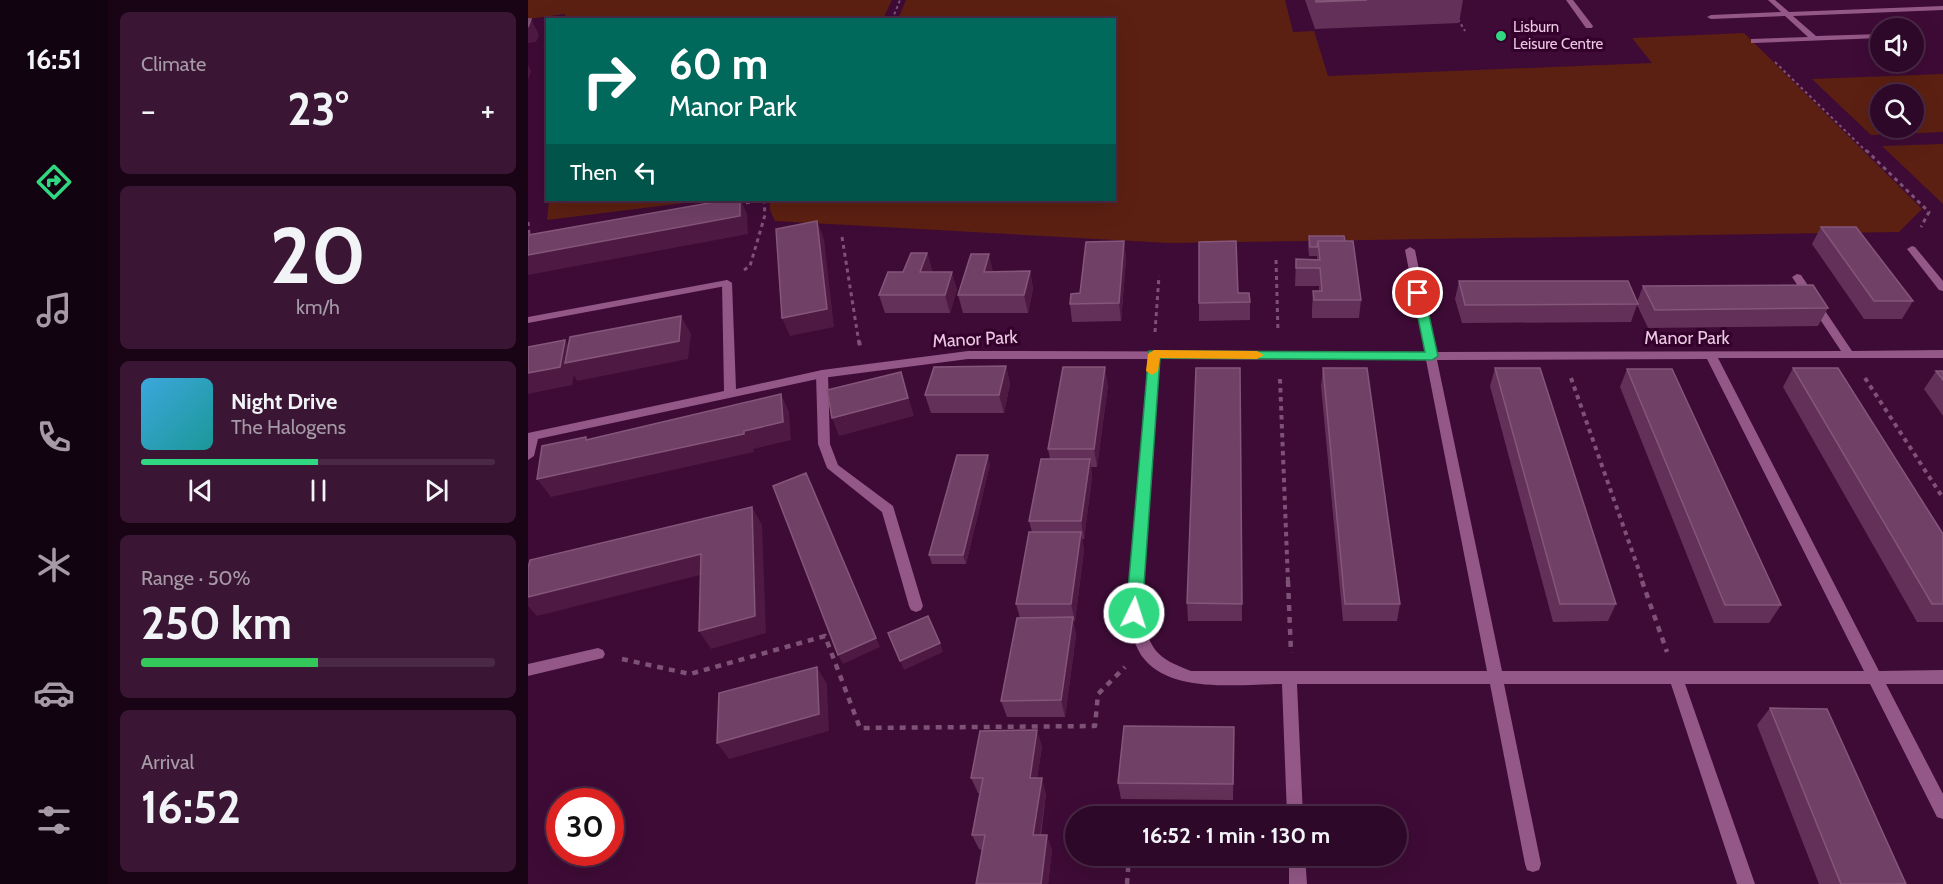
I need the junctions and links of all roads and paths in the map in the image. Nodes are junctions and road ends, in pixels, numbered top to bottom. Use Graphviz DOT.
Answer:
graph roads {
  1 [pos="900,0"];
  2 [pos="1569,0"];
  3 [pos="1771,0"];
  4 [pos="1943,8"];
  5 [pos="1787,14"];
  6 [pos="1456,15"];
  7 [pos="1711,17"];
  8 [pos="893,18"];
  9 [pos="1589,26"];
  10 [pos="1465,31"];
  11 [pos="1870,36"];
  12 [pos="1815,39"];
  13 [pos="1754,41"];
  14 [pos="757,201"];
  15 [pos="764,201"];
  16 [pos="729,205"];
  17 [pos="528,222"];
  18 [pos="541,233"];
  19 [pos="842,237"];
  20 [pos="1912,249"];
  21 [pos="1410,250"];
  22 [pos="1276,260"];
  23 [pos="1159,276"];
  24 [pos="1797,277"];
  25 [pos="727,283"];
  26 [pos="1943,288"];
  27 [pos="528,320"];
  28 [pos="1154,354"];
  29 [pos="1943,354"];
  30 [pos="1279,355"];
  31 [pos="1849,355"];
  32 [pos="1432,356"];
  33 [pos="1563,356"];
  34 [pos="1712,356"];
  35 [pos="863,368"];
  36 [pos="822,374"];
  37 [pos="730,393"];
  38 [pos="530,437"];
  39 [pos="528,456"];
  40 [pos="1943,498"];
  41 [pos="916,606"];
  42 [pos="1143,649"];
  43 [pos="598,654"];
  44 [pos="528,669"];
  45 [pos="1289,677"];
  46 [pos="1943,677"];
  47 [pos="1496,678"];
  48 [pos="1676,678"];
  49 [pos="1875,678"];
  50 [pos="1295,806"];
  51 [pos="1943,811"];
  52 [pos="1533,864"];
  53 [pos="1129,866"];
  54 [pos="1297,866"];
  55 [pos="1127,884"];
  56 [pos="1298,884"];
  57 [pos="1746,884"];
  1 -- 8 [label="path"];
  2 -- 9 [label="street"];
  3 -- 5 [label="street"];
  4 -- 5 [label="street"];
  5 -- 7 [label="street"];
  5 -- 12 [label="street"];
  6 -- 10 [label="path"];
  11 -- 12 [label="street"];
  12 -- 13 [label="street"];
  13 -- 20 [label="path"];
  14 -- 16 [label="path"];
  15 -- 25 [label="path"];
  17 -- 18 [label="path"];
  19 -- 35 [label="path"];
  20 -- 26 [label="street"];
  21 -- 32 [label="street"];
  22 -- 30 [label="path"];
  23 -- 28 [label="path"];
  24 -- 31 [label="street"];
  25 -- 27 [label="street"];
  25 -- 37 [label="street"];
  28 -- 30 [label="street, Manor Park"];
  28 -- 35 [label="street, Manor Park"];
  28 -- 42 [label="street"];
  29 -- 31 [label="street, Manor Park"];
  30 -- 32 [label="street, Manor Park"];
  30 -- 45 [label="path"];
  31 -- 34 [label="street, Manor Park"];
  31 -- 40 [label="path"];
  32 -- 33 [label="street, Manor Park"];
  32 -- 47 [label="street"];
  33 -- 34 [label="street, Manor Park"];
  33 -- 48 [label="path"];
  34 -- 49 [label="street"];
  35 -- 36 [label="street, Manor Park"];
  36 -- 37 [label="street, Manor Park"];
  36 -- 41 [label="street"];
  37 -- 38 [label="street, Manor Park"];
  38 -- 39 [label="street"];
  42 -- 43 [label="path"];
  42 -- 45 [label="street"];
  43 -- 44 [label="street"];
  45 -- 47 [label="street"];
  45 -- 50 [label="street"];
  46 -- 49 [label="street"];
  47 -- 48 [label="street"];
  47 -- 52 [label="street"];
  48 -- 49 [label="street"];
  48 -- 57 [label="street"];
  49 -- 51 [label="street"];
  53 -- 55 [label="path"];
  54 -- 56 [label="street"];
}
